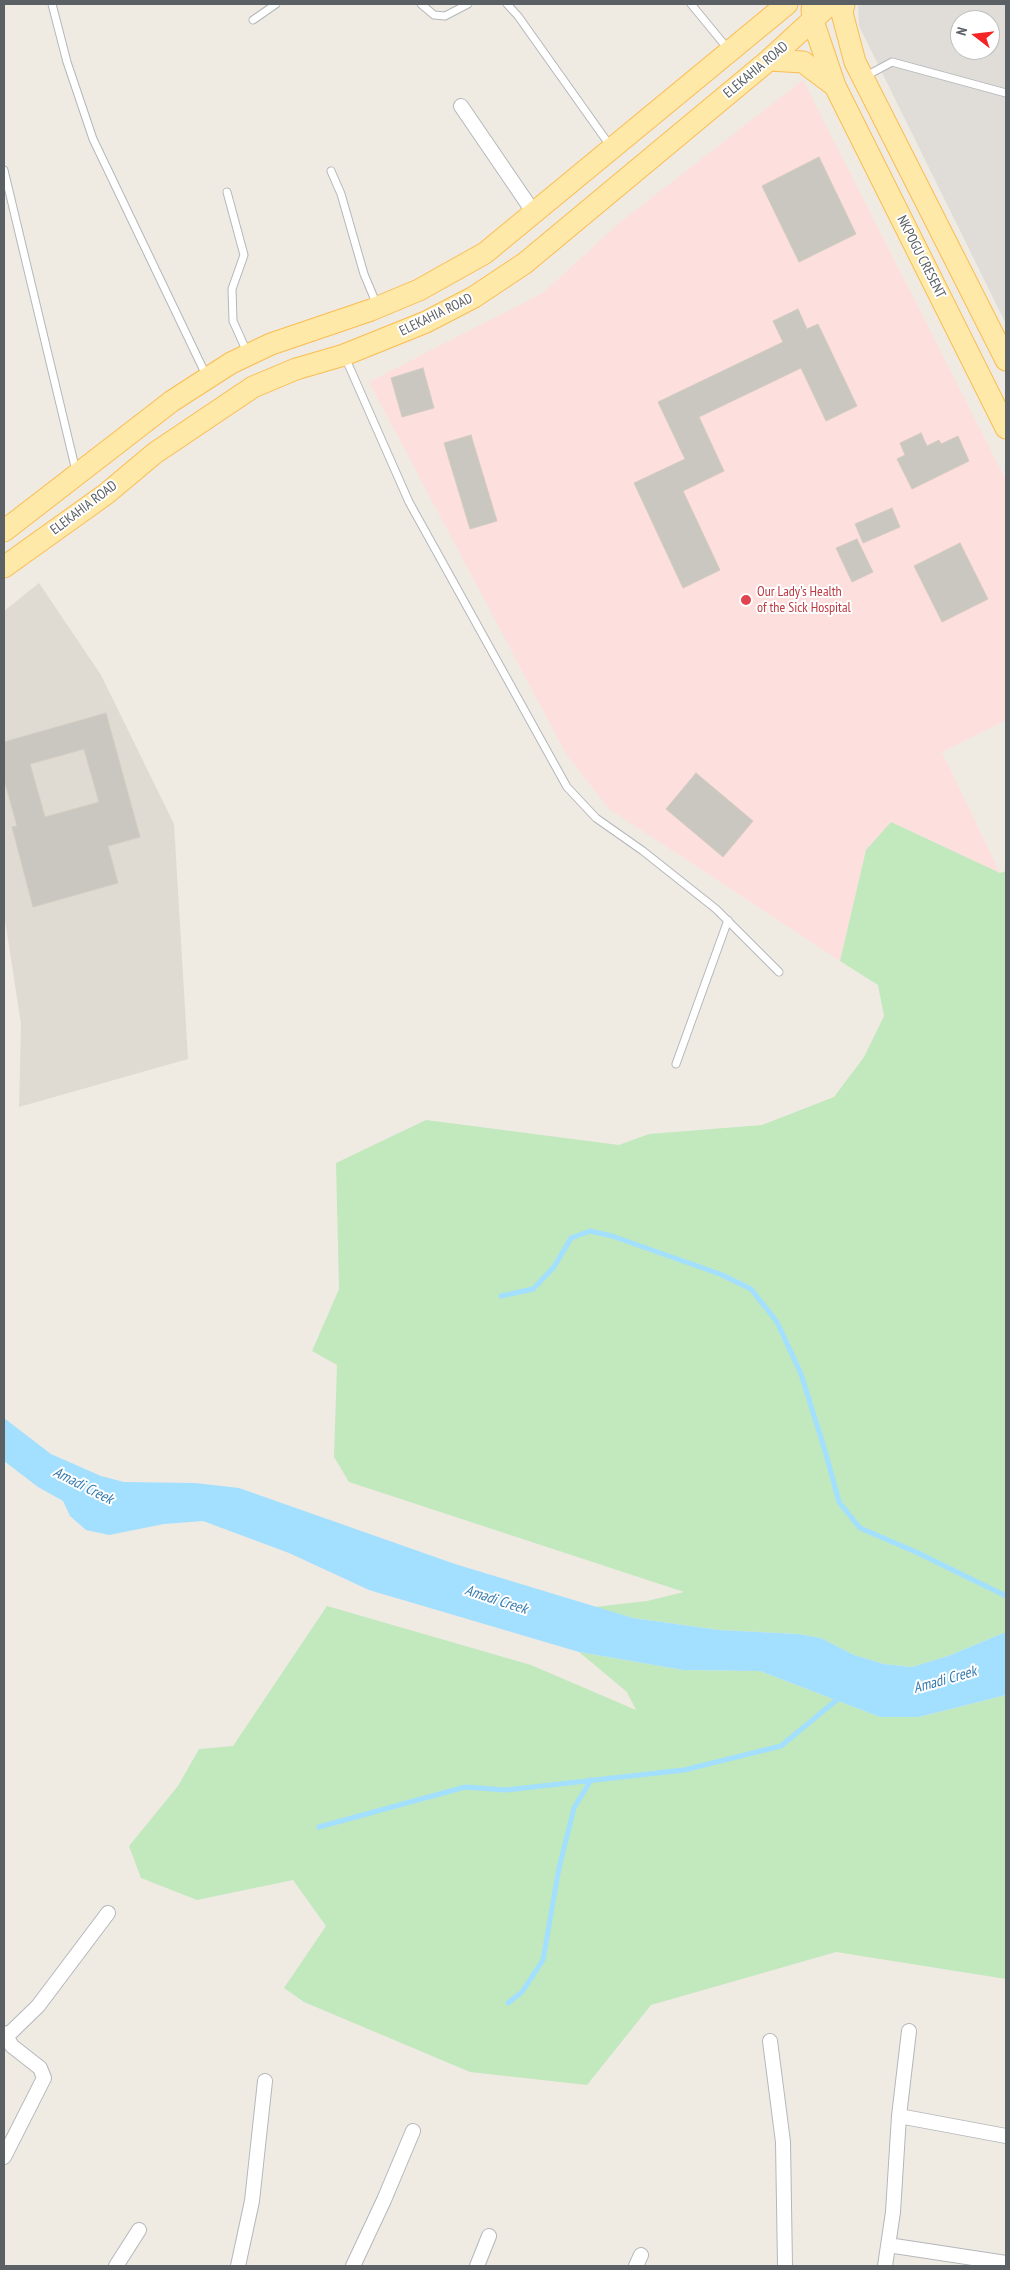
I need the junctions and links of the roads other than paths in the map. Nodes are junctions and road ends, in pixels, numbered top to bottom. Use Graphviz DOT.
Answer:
graph roads {
  1 [pos="52,4"];
  2 [pos="276,4"];
  3 [pos="421,4"];
  4 [pos="468,4"];
  5 [pos="507,4"];
  6 [pos="691,4"];
  7 [pos="787,4"];
  8 [pos="830,4"];
  9 [pos="844,4"];
  10 [pos="813,12"];
  11 [pos="769,18"];
  12 [pos="253,20"];
  13 [pos="730,51"];
  14 [pos="768,60"];
  15 [pos="859,69"];
  16 [pos="835,86"];
  17 [pos="1006,93"];
  18 [pos="461,106"];
  19 [pos="612,148"];
  20 [pos="4,170"];
  21 [pos="331,171"];
  22 [pos="227,192"];
  23 [pos="534,213"];
  24 [pos="378,307"];
  25 [pos="344,354"];
  26 [pos="249,355"];
  27 [pos="1006,360"];
  28 [pos="207,378"];
  29 [pos="1006,428"];
  30 [pos="77,476"];
  31 [pos="4,531"];
  32 [pos="4,567"];
  33 [pos="728,920"];
  34 [pos="779,972"];
  35 [pos="676,1064"];
  36 [pos="108,1912"];
  37 [pos="909,2031"];
  38 [pos="5,2036"];
  39 [pos="770,2041"];
  40 [pos="265,2081"];
  41 [pos="899,2116"];
  42 [pos="413,2131"];
  43 [pos="1006,2136"];
  44 [pos="4,2157"];
  45 [pos="139,2230"];
  46 [pos="489,2236"];
  47 [pos="888,2246"];
  48 [pos="1006,2263"];
  49 [pos="116,2266"];
  50 [pos="238,2266"];
  51 [pos="354,2266"];
  52 [pos="477,2266"];
  53 [pos="785,2266"];
  54 [pos="885,2266"];
  1 -- 28 [label="lane"];
  2 -- 12 [label="lane"];
  3 -- 4 [label="lane"];
  5 -- 19 [label="lane"];
  6 -- 13 [label="lane"];
  7 -- 11 [label="main road"];
  8 -- 10 [label="main road, ELEKAHIA ROAD"];
  9 -- 15 [label="main road"];
  10 -- 11 [label="main road"];
  10 -- 14 [label="main road, ELEKAHIA ROAD"];
  10 -- 15 [label="main road"];
  10 -- 16 [label="main road, NKPOGU CRESENT"];
  11 -- 13 [label="main road"];
  13 -- 19 [label="main road"];
  14 -- 16 [label="main road, NKPOGU CRESENT"];
  14 -- 25 [label="main road, ELEKAHIA ROAD"];
  15 -- 17 [label="lane"];
  15 -- 27 [label="main road"];
  16 -- 29 [label="main road, NKPOGU CRESENT"];
  18 -- 23 [label="street"];
  19 -- 23 [label="main road"];
  20 -- 30 [label="lane"];
  21 -- 24 [label="lane"];
  22 -- 26 [label="lane"];
  23 -- 24 [label="main road"];
  24 -- 26 [label="main road"];
  25 -- 32 [label="main road, ELEKAHIA ROAD"];
  25 -- 33 [label="lane"];
  26 -- 28 [label="main road"];
  28 -- 30 [label="main road"];
  30 -- 31 [label="main road"];
  33 -- 34 [label="lane"];
  33 -- 35 [label="lane"];
  36 -- 38 [label="street"];
  37 -- 41 [label="street"];
  38 -- 44 [label="street"];
  39 -- 53 [label="street"];
  40 -- 50 [label="street"];
  41 -- 43 [label="street"];
  41 -- 47 [label="street"];
  42 -- 51 [label="street"];
  45 -- 49 [label="street"];
  46 -- 52 [label="street"];
  47 -- 48 [label="street"];
  47 -- 54 [label="street"];
}
